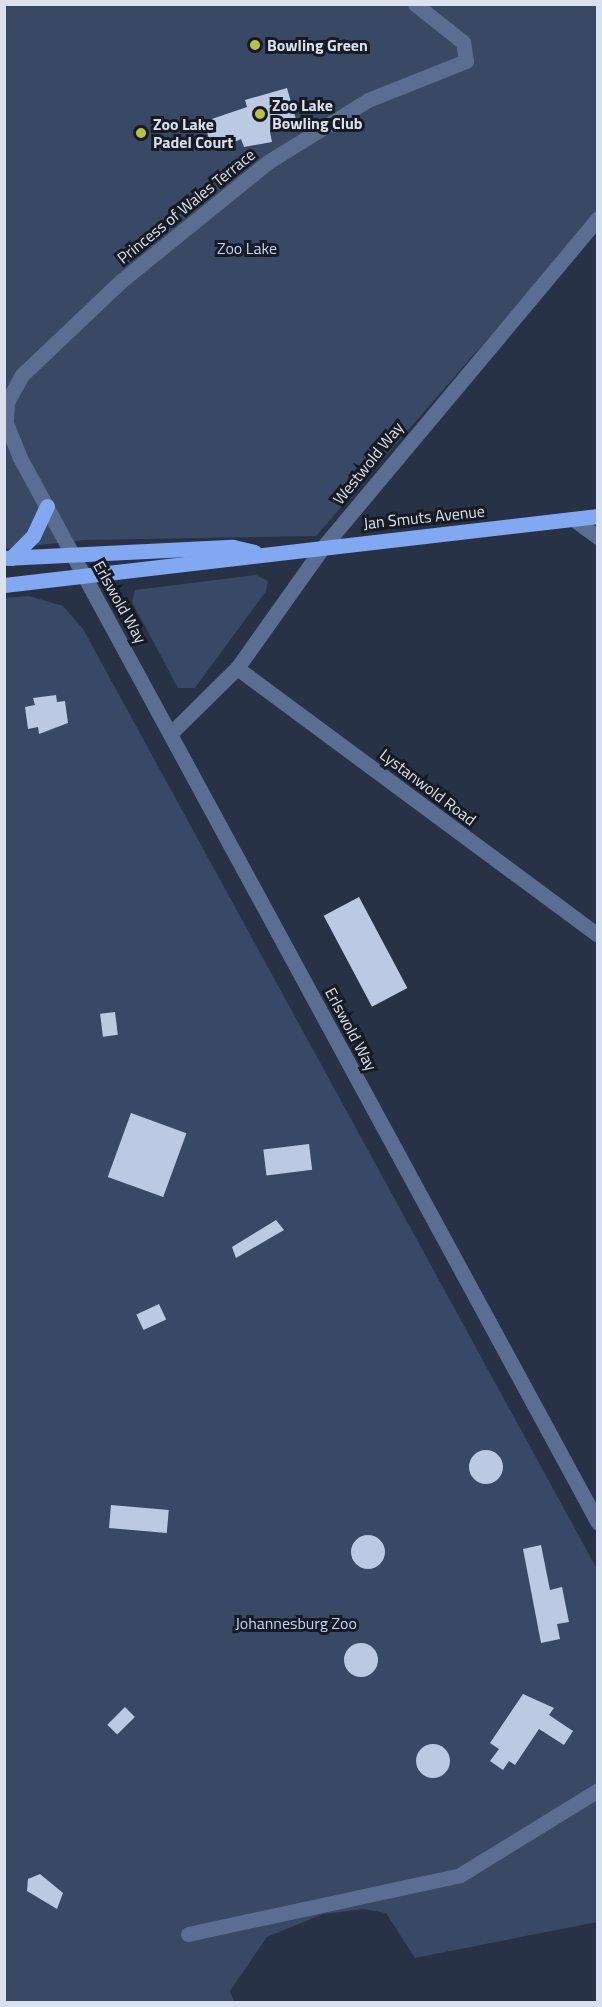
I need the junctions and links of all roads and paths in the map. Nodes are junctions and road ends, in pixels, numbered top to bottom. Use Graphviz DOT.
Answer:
graph roads {
  1 [pos="415,4"];
  2 [pos="597,218"];
  3 [pos="47,506"];
  4 [pos="597,516"];
  5 [pos="573,519"];
  6 [pos="597,537"];
  7 [pos="323,547"];
  8 [pos="254,552"];
  9 [pos="72,553"];
  10 [pos="8,558"];
  11 [pos="86,577"];
  12 [pos="4,585"];
  13 [pos="237,668"];
  14 [pos="171,734"];
  15 [pos="597,935"];
  16 [pos="597,1523"];
  17 [pos="597,1790"];
  18 [pos="188,1934"];
  1 -- 3 [label="street, Princess of Wales Terrace"];
  2 -- 7 [label="street, Westwold Way"];
  3 -- 9 [label="street, Princess of Wales Terrace"];
  3 -- 10 [label="main road"];
  4 -- 5 [label="main road, Jan Smuts Avenue"];
  5 -- 6 [label="street"];
  5 -- 7 [label="main road, Jan Smuts Avenue"];
  7 -- 8 [label="main road, Jan Smuts Avenue"];
  7 -- 13 [label="street, Westwold Way"];
  8 -- 9 [label="main road, Jan Smuts Avenue"];
  8 -- 11 [label="main road, Jan Smuts Avenue"];
  9 -- 10 [label="main road, Jan Smuts Avenue"];
  9 -- 11 [label="street, Erlswold Way"];
  11 -- 12 [label="main road, Jan Smuts Avenue"];
  11 -- 14 [label="street, Erlswold Way"];
  13 -- 14 [label="street, Westwold Way"];
  13 -- 15 [label="street, Lystanwold Road"];
  14 -- 16 [label="street, Erlswold Way"];
  17 -- 18 [label="street"];
}
